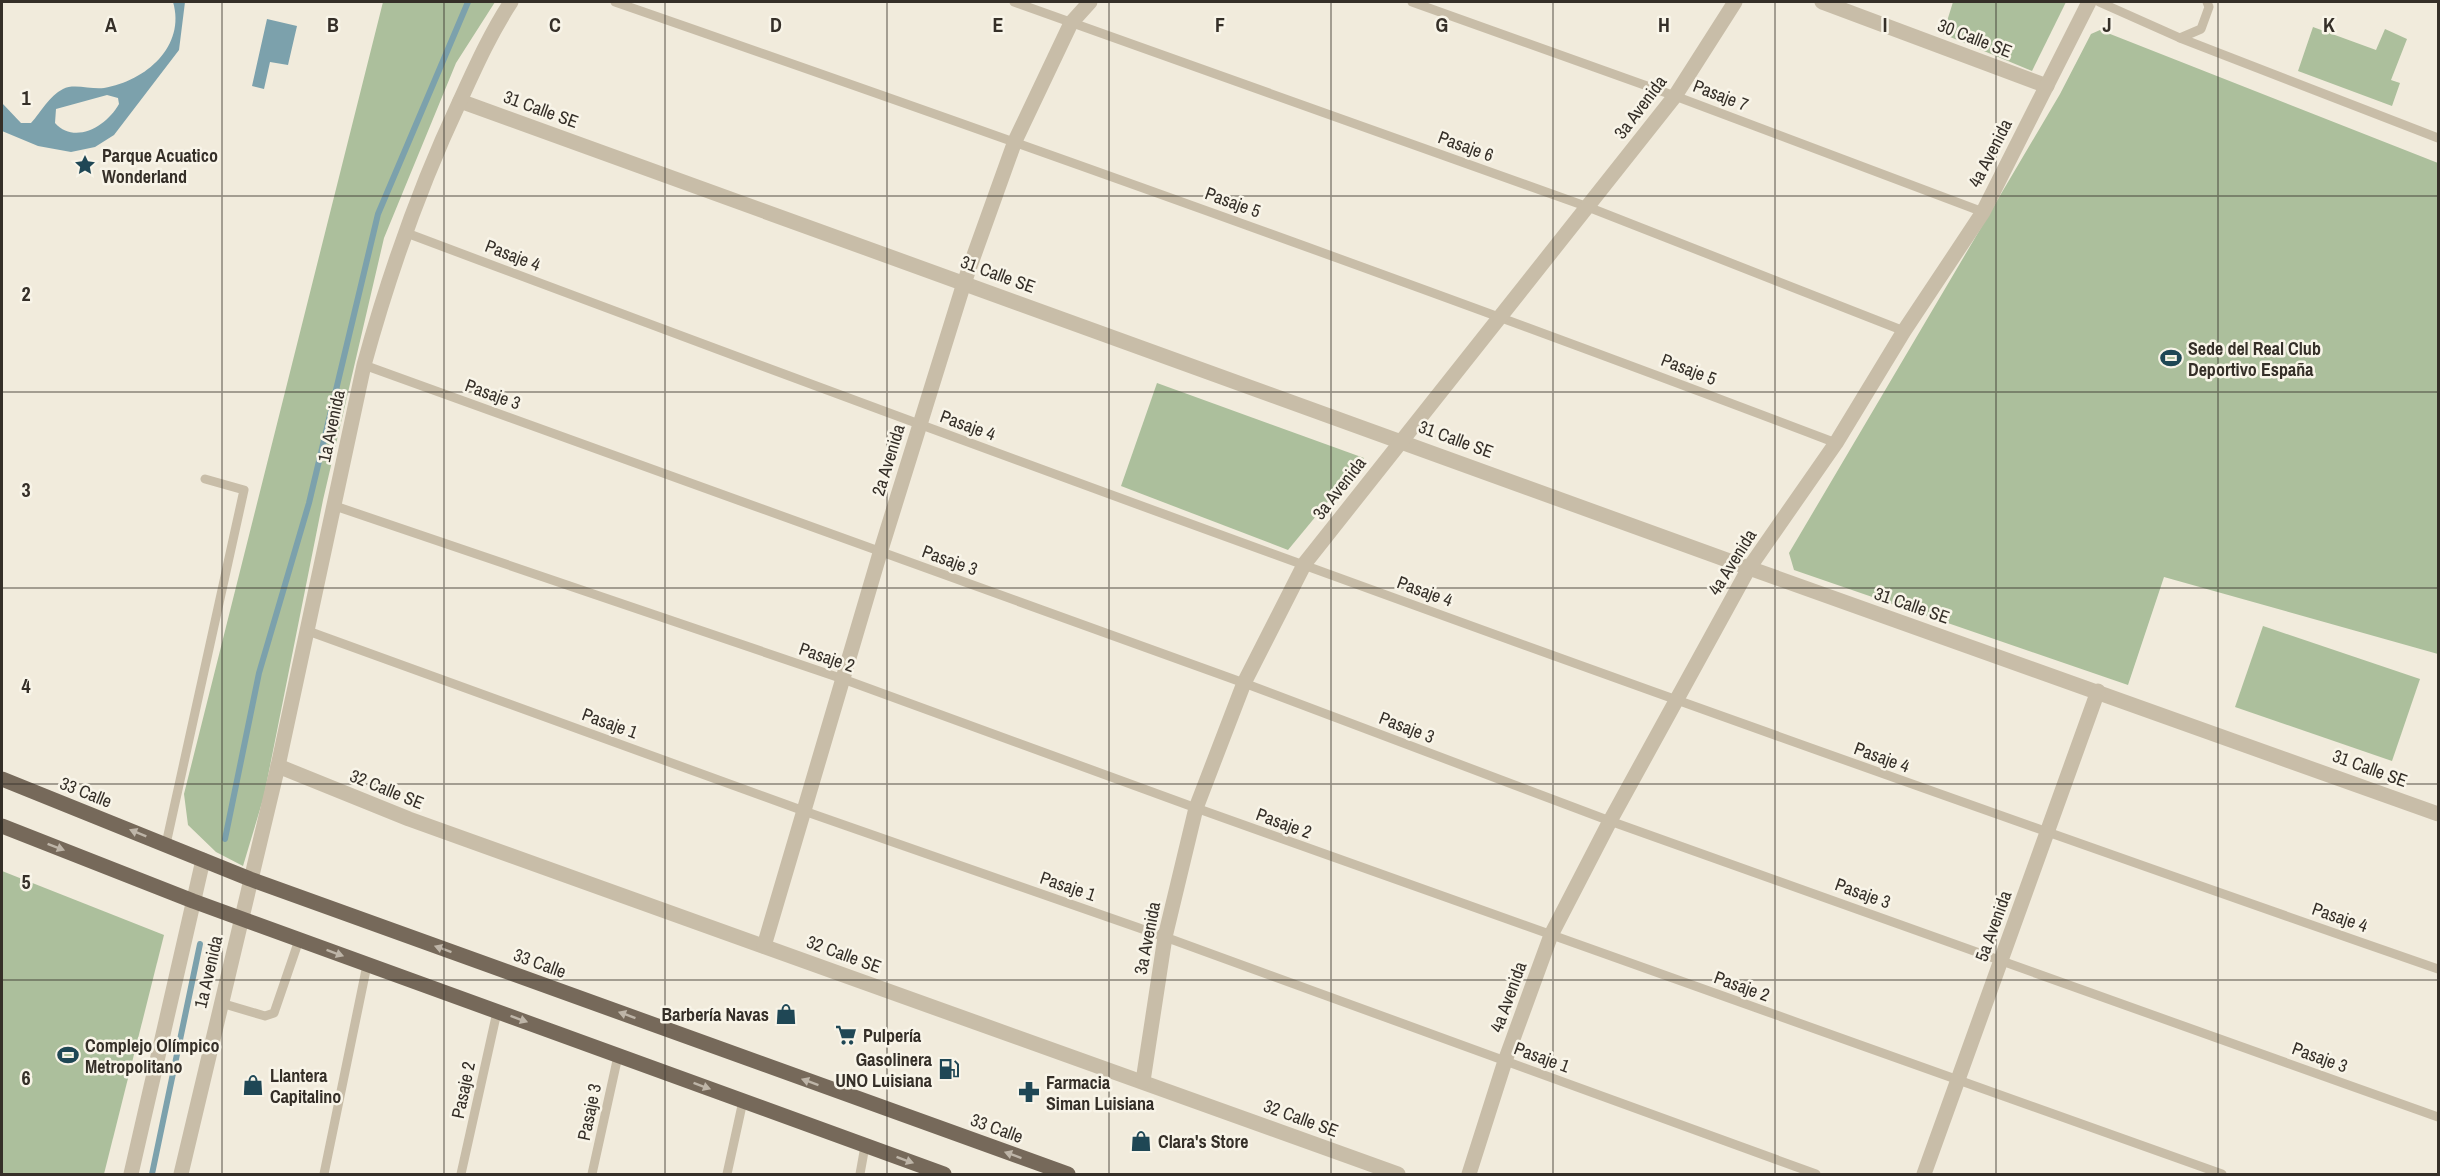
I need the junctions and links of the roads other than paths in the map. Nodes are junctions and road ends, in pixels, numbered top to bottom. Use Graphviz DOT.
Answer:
graph roads {
  1 [pos="511,2"];
  2 [pos="615,2"];
  3 [pos="1014,2"];
  4 [pos="1090,2"];
  5 [pos="1412,2"];
  6 [pos="1735,2"];
  7 [pos="1822,2"];
  8 [pos="2089,2"];
  9 [pos="2099,2"];
  10 [pos="2206,2"];
  11 [pos="1071,23"];
  12 [pos="2180,38"];
  13 [pos="2047,86"];
  14 [pos="1675,96"];
  15 [pos="460,100"];
  16 [pos="2439,138"];
  17 [pos="1015,141"];
  18 [pos="1588,207"];
  19 [pos="1983,212"];
  20 [pos="405,232"];
  21 [pos="964,283"];
  22 [pos="1501,316"];
  23 [pos="1904,331"];
  24 [pos="364,365"];
  25 [pos="919,426"];
  26 [pos="1401,440"];
  27 [pos="1836,443"];
  28 [pos="204,479"];
  29 [pos="335,506"];
  30 [pos="880,553"];
  31 [pos="1305,563"];
  32 [pos="1749,568"];
  33 [pos="308,631"];
  34 [pos="843,679"];
  35 [pos="1244,683"];
  36 [pos="2098,691"];
  37 [pos="1674,701"];
  38 [pos="278,766"];
  39 [pos="2,779"];
  40 [pos="1196,808"];
  41 [pos="804,811"];
  42 [pos="2439,814"];
  43 [pos="1610,821"];
  44 [pos="2,826"];
  45 [pos="2047,833"];
  46 [pos="166,844"];
  47 [pos="203,860"];
  48 [pos="250,879"];
  49 [pos="193,901"];
  50 [pos="241,919"];
  51 [pos="1551,935"];
  52 [pos="1166,937"];
  53 [pos="298,940"];
  54 [pos="765,946"];
  55 [pos="2001,960"];
  56 [pos="367,964"];
  57 [pos="2439,969"];
  58 [pos="221,1003"];
  59 [pos="497,1012"];
  60 [pos="618,1056"];
  61 [pos="1504,1061"];
  62 [pos="1143,1082"];
  63 [pos="1958,1082"];
  64 [pos="743,1101"];
  65 [pos="2439,1117"];
  66 [pos="865,1146"];
  67 [pos="130,1174"];
  68 [pos="181,1174"];
  69 [pos="324,1174"];
  70 [pos="461,1174"];
  71 [pos="592,1174"];
  72 [pos="727,1174"];
  73 [pos="860,1174"];
  74 [pos="944,1174"];
  75 [pos="1068,1174"];
  76 [pos="1398,1174"];
  77 [pos="1469,1174"];
  78 [pos="1816,1174"];
  79 [pos="1924,1174"];
  80 [pos="2222,1174"];
  1 -- 15 [label="street, 1a Avenida"];
  2 -- 17 [label="lane, Pasaje 5"];
  3 -- 11 [label="lane, Pasaje 6"];
  4 -- 11 [label="street, 2a Avenida"];
  5 -- 14 [label="lane, Pasaje 7"];
  6 -- 14 [label="street, 3a Avenida"];
  7 -- 13 [label="street, 30 Calle SE"];
  8 -- 13 [label="street, 4a Avenida"];
  9 -- 12 [label="lane"];
  10 -- 12 [label="lane"];
  11 -- 17 [label="street, 2a Avenida"];
  11 -- 18 [label="lane, Pasaje 6"];
  12 -- 16 [label="lane"];
  13 -- 19 [label="street, 4a Avenida"];
  14 -- 18 [label="street, 3a Avenida"];
  14 -- 19 [label="lane, Pasaje 7"];
  15 -- 20 [label="street, 1a Avenida"];
  15 -- 21 [label="street, 31 Calle SE"];
  17 -- 21 [label="street, 2a Avenida"];
  17 -- 22 [label="lane, Pasaje 5"];
  18 -- 22 [label="street, 3a Avenida"];
  18 -- 23 [label="lane, Pasaje 6"];
  19 -- 23 [label="street, 4a Avenida"];
  20 -- 24 [label="street, 1a Avenida"];
  20 -- 25 [label="lane, Pasaje 4"];
  21 -- 25 [label="street, 2a Avenida"];
  21 -- 26 [label="street, 31 Calle SE"];
  22 -- 26 [label="street, 3a Avenida"];
  22 -- 27 [label="lane, Pasaje 5"];
  23 -- 27 [label="street, 4a Avenida"];
  24 -- 29 [label="street, 1a Avenida"];
  24 -- 30 [label="lane, Pasaje 3"];
  25 -- 30 [label="street, 2a Avenida"];
  25 -- 31 [label="lane, Pasaje 4"];
  26 -- 31 [label="street, 3a Avenida"];
  26 -- 32 [label="street, 31 Calle SE"];
  27 -- 32 [label="street, 4a Avenida"];
  28 -- 46 [label="lane"];
  29 -- 33 [label="street, 1a Avenida"];
  29 -- 34 [label="lane, Pasaje 2"];
  30 -- 34 [label="street, 2a Avenida"];
  30 -- 35 [label="lane, Pasaje 3"];
  31 -- 35 [label="street, 3a Avenida"];
  31 -- 37 [label="lane, Pasaje 4"];
  32 -- 36 [label="street, 31 Calle SE"];
  32 -- 37 [label="street, 4a Avenida"];
  33 -- 38 [label="street, 1a Avenida"];
  33 -- 41 [label="lane, Pasaje 1"];
  34 -- 40 [label="lane, Pasaje 2"];
  34 -- 41 [label="street, 2a Avenida"];
  35 -- 40 [label="street, 3a Avenida"];
  35 -- 43 [label="lane, Pasaje 3"];
  36 -- 42 [label="street, 31 Calle SE"];
  36 -- 45 [label="street, 5a Avenida"];
  37 -- 43 [label="street, 4a Avenida"];
  37 -- 45 [label="lane, Pasaje 4"];
  38 -- 48 [label="street, 1a Avenida"];
  38 -- 54 [label="street, 32 Calle SE"];
  46 -- 39 [label="main road, 33 Calle, one-way"];
  40 -- 51 [label="lane, Pasaje 2"];
  40 -- 52 [label="street, 3a Avenida"];
  41 -- 52 [label="lane, Pasaje 1"];
  41 -- 54 [label="street, 2a Avenida"];
  43 -- 51 [label="street, 4a Avenida"];
  43 -- 55 [label="lane, Pasaje 3"];
  44 -- 49 [label="main road, one-way"];
  45 -- 55 [label="street, 5a Avenida"];
  45 -- 57 [label="lane, Pasaje 4"];
  46 -- 47 [label="main road, 33 Calle"];
  47 -- 48 [label="main road, 33 Calle"];
  47 -- 49 [label="street"];
  48 -- 50 [label="street, 1a Avenida"];
  75 -- 48 [label="main road, 33 Calle, one-way"];
  49 -- 50 [label="main road"];
  49 -- 67 [label="street"];
  50 -- 53 [label="main road"];
  50 -- 58 [label="street, 1a Avenida"];
  51 -- 61 [label="street, 4a Avenida"];
  51 -- 63 [label="lane, Pasaje 2"];
  52 -- 61 [label="lane, Pasaje 1"];
  52 -- 62 [label="street, 3a Avenida"];
  53 -- 56 [label="main road, one-way"];
  53 -- 58 [label="lane"];
  54 -- 62 [label="street, 32 Calle SE"];
  55 -- 63 [label="street, 5a Avenida"];
  55 -- 65 [label="lane, Pasaje 3"];
  56 -- 59 [label="main road"];
  56 -- 69 [label="lane"];
  58 -- 68 [label="street, 1a Avenida"];
  59 -- 60 [label="main road, one-way"];
  59 -- 70 [label="lane, Pasaje 2"];
  60 -- 64 [label="main road, one-way"];
  60 -- 71 [label="lane, Pasaje 3"];
  61 -- 77 [label="street, 4a Avenida"];
  61 -- 78 [label="lane, Pasaje 1"];
  62 -- 76 [label="street, 32 Calle SE"];
  63 -- 79 [label="street, 5a Avenida"];
  63 -- 80 [label="lane, Pasaje 2"];
  64 -- 66 [label="main road"];
  64 -- 72 [label="lane"];
  66 -- 73 [label="lane"];
  66 -- 74 [label="main road, one-way"];
}
